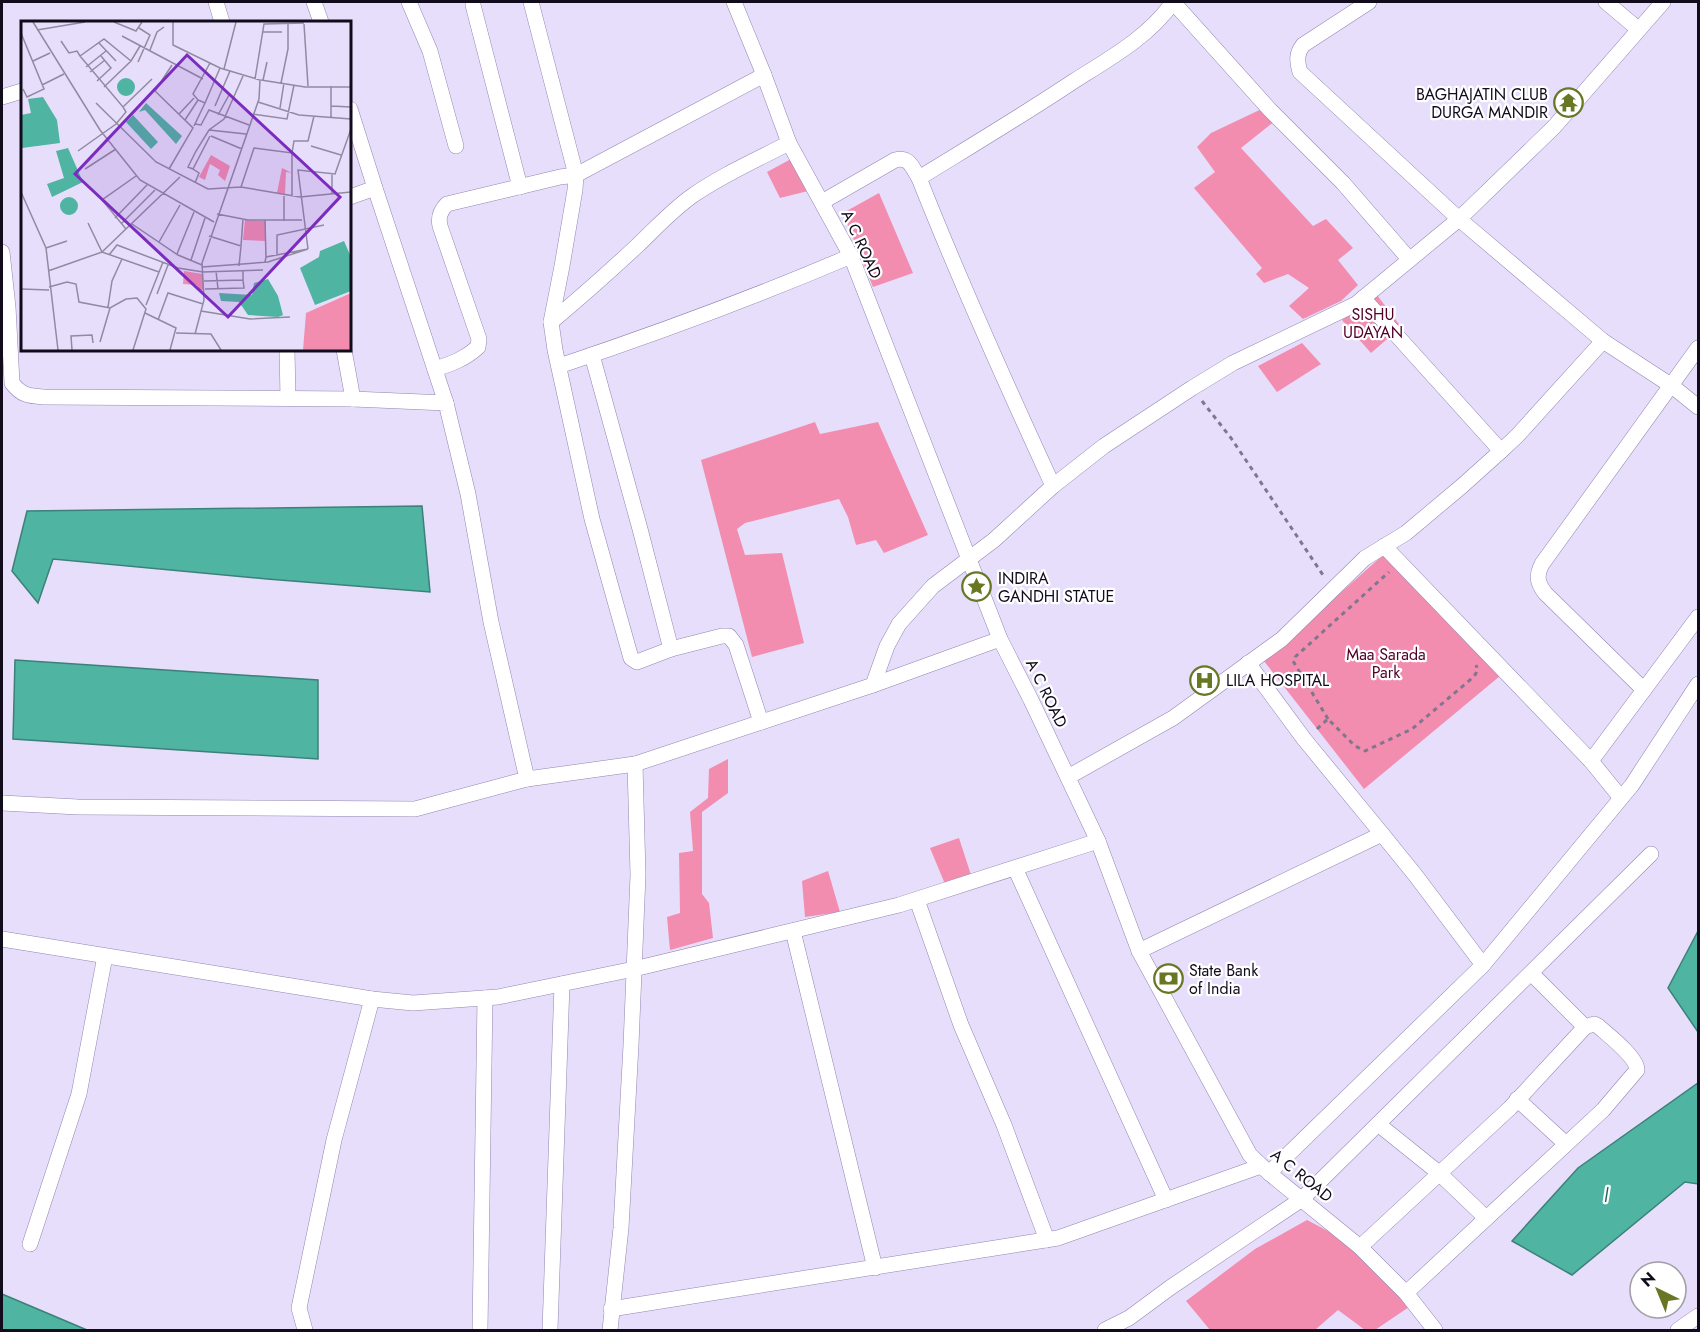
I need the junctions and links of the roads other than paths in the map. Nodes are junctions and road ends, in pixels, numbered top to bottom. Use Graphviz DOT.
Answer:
graph roads {
  1 [pos="216,2"];
  2 [pos="314,2"];
  3 [pos="409,2"];
  4 [pos="531,2"];
  5 [pos="734,2"];
  6 [pos="1173,2"];
  7 [pos="1369,2"];
  8 [pos="1606,2"];
  9 [pos="1663,2"];
  10 [pos="473,5"];
  11 [pos="222,21"];
  12 [pos="321,21"];
  13 [pos="1638,29"];
  14 [pos="764,75"];
  15 [pos="21,91"];
  16 [pos="2,97"];
  17 [pos="351,112"];
  18 [pos="789,143"];
  19 [pos="456,147"];
  20 [pos="576,175"];
  21 [pos="919,177"];
  22 [pos="520,187"];
  23 [pos="375,188"];
  24 [pos="351,197"];
  25 [pos="822,202"];
  26 [pos="1459,219"];
  27 [pos="2,252"];
  28 [pos="851,256"];
  29 [pos="1409,259"];
  30 [pos="1363,298"];
  31 [pos="551,322"];
  32 [pos="1603,341"];
  33 [pos="1698,348"];
  34 [pos="287,351"];
  35 [pos="344,351"];
  36 [pos="592,355"];
  37 [pos="559,366"];
  38 [pos="435,369"];
  39 [pos="1672,386"];
  40 [pos="288,398"];
  41 [pos="353,399"];
  42 [pos="446,403"];
  43 [pos="1698,407"];
  44 [pos="1501,451"];
  45 [pos="1053,486"];
  46 [pos="1384,546"];
  47 [pos="969,559"];
  48 [pos="1698,617"];
  49 [pos="1000,639"];
  50 [pos="671,649"];
  51 [pos="1248,663"];
  52 [pos="1698,684"];
  53 [pos="873,685"];
  54 [pos="1644,690"];
  55 [pos="761,722"];
  56 [pos="1591,761"];
  57 [pos="635,764"];
  58 [pos="1068,777"];
  59 [pos="527,779"];
  60 [pos="1621,798"];
  61 [pos="2,803"];
  62 [pos="1382,834"];
  63 [pos="1098,841"];
  64 [pos="1651,854"];
  65 [pos="1015,868"];
  66 [pos="917,900"];
  67 [pos="793,931"];
  68 [pos="2,939"];
  69 [pos="1139,951"];
  70 [pos="105,956"];
  71 [pos="1483,965"];
  72 [pos="634,969"];
  73 [pos="1531,973"];
  74 [pos="562,984"];
  75 [pos="485,998"];
  76 [pos="372,999"];
  77 [pos="1585,1027"];
  78 [pos="1517,1099"];
  79 [pos="1378,1124"];
  80 [pos="1566,1144"];
  81 [pos="1265,1169"];
  82 [pos="1439,1173"];
  83 [pos="1302,1199"];
  84 [pos="1166,1200"];
  85 [pos="1486,1218"];
  86 [pos="1047,1240"];
  87 [pos="30,1244"];
  88 [pos="1360,1247"];
  89 [pos="875,1268"];
  90 [pos="1406,1293"];
  91 [pos="611,1309"];
  92 [pos="1698,1316"];
  93 [pos="305,1330"];
  94 [pos="480,1330"];
  95 [pos="550,1330"];
  96 [pos="610,1330"];
  97 [pos="1105,1330"];
  98 [pos="1435,1330"];
  99 [pos="1678,1330"];
  1 -- 11 [label="street"];
  2 -- 12 [label="street"];
  3 -- 19 [label="street"];
  4 -- 20 [label="street"];
  5 -- 14 [label="street, A C ROAD"];
  6 -- 21 [label="street"];
  6 -- 29 [label="street"];
  7 -- 26 [label="street"];
  8 -- 13 [label="street"];
  9 -- 13 [label="street"];
  10 -- 22 [label="street"];
  13 -- 26 [label="street"];
  14 -- 18 [label="street, A C ROAD"];
  14 -- 20 [label="street"];
  15 -- 16 [label="street"];
  17 -- 23 [label="street"];
  18 -- 25 [label="street, A C ROAD"];
  18 -- 31 [label="street"];
  20 -- 22 [label="street"];
  20 -- 31 [label="street"];
  21 -- 25 [label="street"];
  21 -- 45 [label="street"];
  22 -- 38 [label="street"];
  23 -- 24 [label="street"];
  23 -- 38 [label="street"];
  25 -- 28 [label="street, A C ROAD"];
  26 -- 29 [label="street"];
  26 -- 32 [label="street"];
  27 -- 40 [label="street"];
  28 -- 36 [label="street"];
  28 -- 47 [label="street, A C ROAD"];
  29 -- 30 [label="street"];
  30 -- 44 [label="street"];
  30 -- 45 [label="street"];
  31 -- 37 [label="street"];
  32 -- 39 [label="street"];
  32 -- 44 [label="street"];
  33 -- 39 [label="street"];
  34 -- 40 [label="street"];
  35 -- 41 [label="street"];
  36 -- 37 [label="street"];
  36 -- 50 [label="street"];
  37 -- 50 [label="street"];
  38 -- 42 [label="street"];
  39 -- 43 [label="street"];
  39 -- 54 [label="street"];
  40 -- 41 [label="street"];
  41 -- 42 [label="street"];
  42 -- 59 [label="street"];
  44 -- 46 [label="street"];
  45 -- 47 [label="street"];
  46 -- 51 [label="street"];
  46 -- 56 [label="street"];
  47 -- 49 [label="street, A C ROAD"];
  47 -- 53 [label="street"];
  48 -- 54 [label="street"];
  49 -- 53 [label="street"];
  49 -- 58 [label="street, A C ROAD"];
  50 -- 55 [label="street"];
  51 -- 58 [label="street"];
  51 -- 62 [label="street"];
  52 -- 60 [label="street"];
  53 -- 55 [label="street"];
  54 -- 56 [label="street"];
  55 -- 57 [label="street"];
  56 -- 60 [label="street"];
  57 -- 59 [label="street"];
  57 -- 72 [label="street"];
  58 -- 63 [label="street, A C ROAD"];
  59 -- 61 [label="street"];
  60 -- 71 [label="street"];
  62 -- 69 [label="street"];
  62 -- 71 [label="street"];
  63 -- 65 [label="street"];
  63 -- 69 [label="street, A C ROAD"];
  64 -- 73 [label="street"];
  65 -- 66 [label="street"];
  65 -- 84 [label="street"];
  66 -- 67 [label="street"];
  66 -- 86 [label="street"];
  67 -- 72 [label="street"];
  67 -- 89 [label="street"];
  68 -- 70 [label="street"];
  69 -- 81 [label="street, A C ROAD"];
  70 -- 76 [label="street"];
  70 -- 87 [label="street"];
  71 -- 81 [label="street"];
  72 -- 74 [label="street"];
  72 -- 91 [label="street"];
  73 -- 77 [label="street"];
  73 -- 79 [label="street"];
  74 -- 75 [label="street"];
  74 -- 95 [label="street"];
  75 -- 76 [label="street"];
  75 -- 94 [label="street"];
  76 -- 93 [label="street"];
  77 -- 78 [label="street"];
  77 -- 80 [label="street"];
  78 -- 80 [label="street"];
  78 -- 82 [label="street"];
  79 -- 82 [label="street"];
  79 -- 83 [label="street"];
  80 -- 85 [label="street"];
  81 -- 83 [label="street, A C ROAD"];
  81 -- 84 [label="street"];
  82 -- 85 [label="street"];
  82 -- 88 [label="street"];
  83 -- 88 [label="street, A C ROAD"];
  83 -- 97 [label="street"];
  84 -- 86 [label="street"];
  85 -- 90 [label="street"];
  86 -- 89 [label="street"];
  88 -- 90 [label="street, A C ROAD"];
  89 -- 91 [label="street"];
  90 -- 98 [label="street, A C ROAD"];
  91 -- 96 [label="street"];
  92 -- 99 [label="street"];
}
